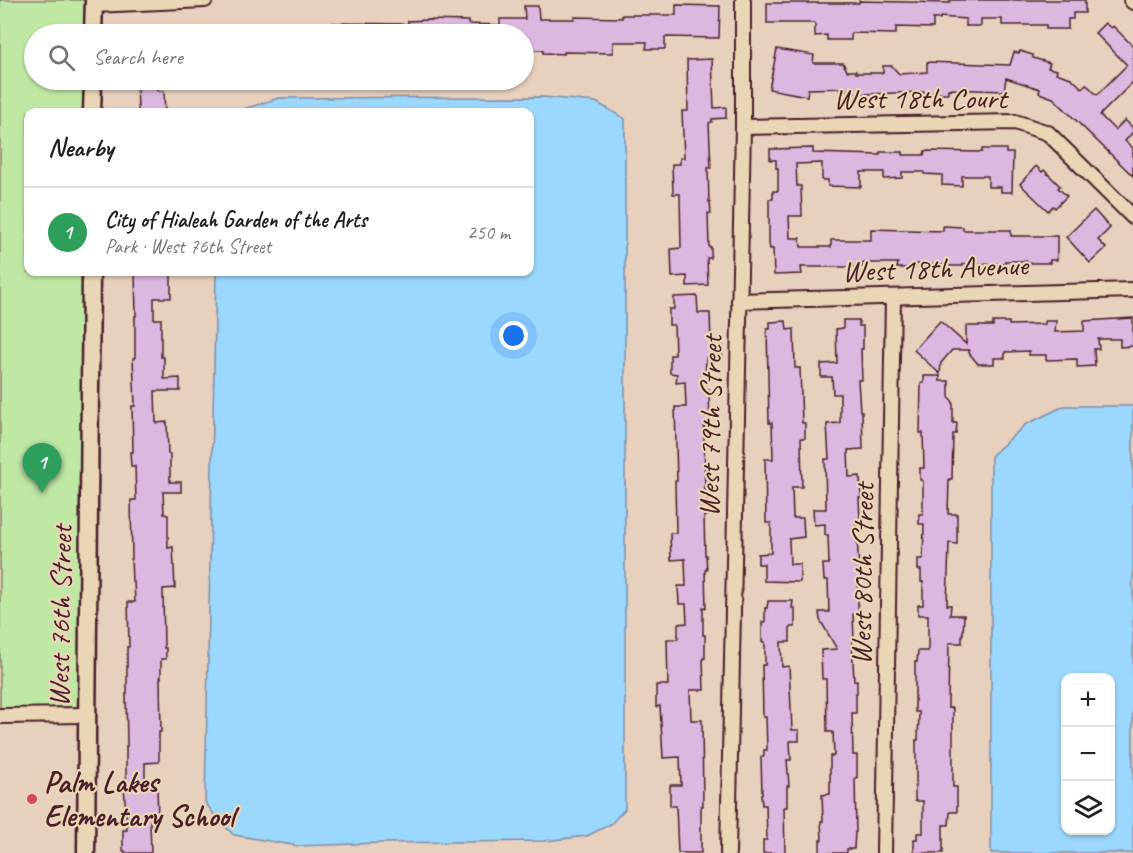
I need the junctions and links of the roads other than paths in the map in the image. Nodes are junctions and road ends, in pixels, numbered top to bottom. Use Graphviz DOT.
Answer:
graph roads {
  1 [pos="205,0"];
  2 [pos="743,0"];
  3 [pos="94,2"];
  4 [pos="93,24"];
  5 [pos="93,90"];
  6 [pos="92,108"];
  7 [pos="743,127"];
  8 [pos="1133,217"];
  9 [pos="91,276"];
  10 [pos="1133,290"];
  11 [pos="893,297"];
  12 [pos="739,301"];
  13 [pos="86,715"];
  14 [pos="0,716"];
  15 [pos="86,853"];
  16 [pos="729,853"];
  17 [pos="884,853"];
  1 -- 3 [label="street"];
  2 -- 7 [label="street, West 79th Street"];
  3 -- 4 [label="street"];
  5 -- 6 [label="street"];
  7 -- 8 [label="street, West 18th Court"];
  7 -- 12 [label="street, West 79th Street"];
  9 -- 13 [label="street, West 76th Street"];
  10 -- 11 [label="street, West 18th Avenue"];
  11 -- 12 [label="street, West 18th Avenue"];
  11 -- 17 [label="street, West 80th Street"];
  12 -- 16 [label="street, West 79th Street"];
  13 -- 14 [label="street"];
  13 -- 15 [label="street, West 76th Street"];
}
